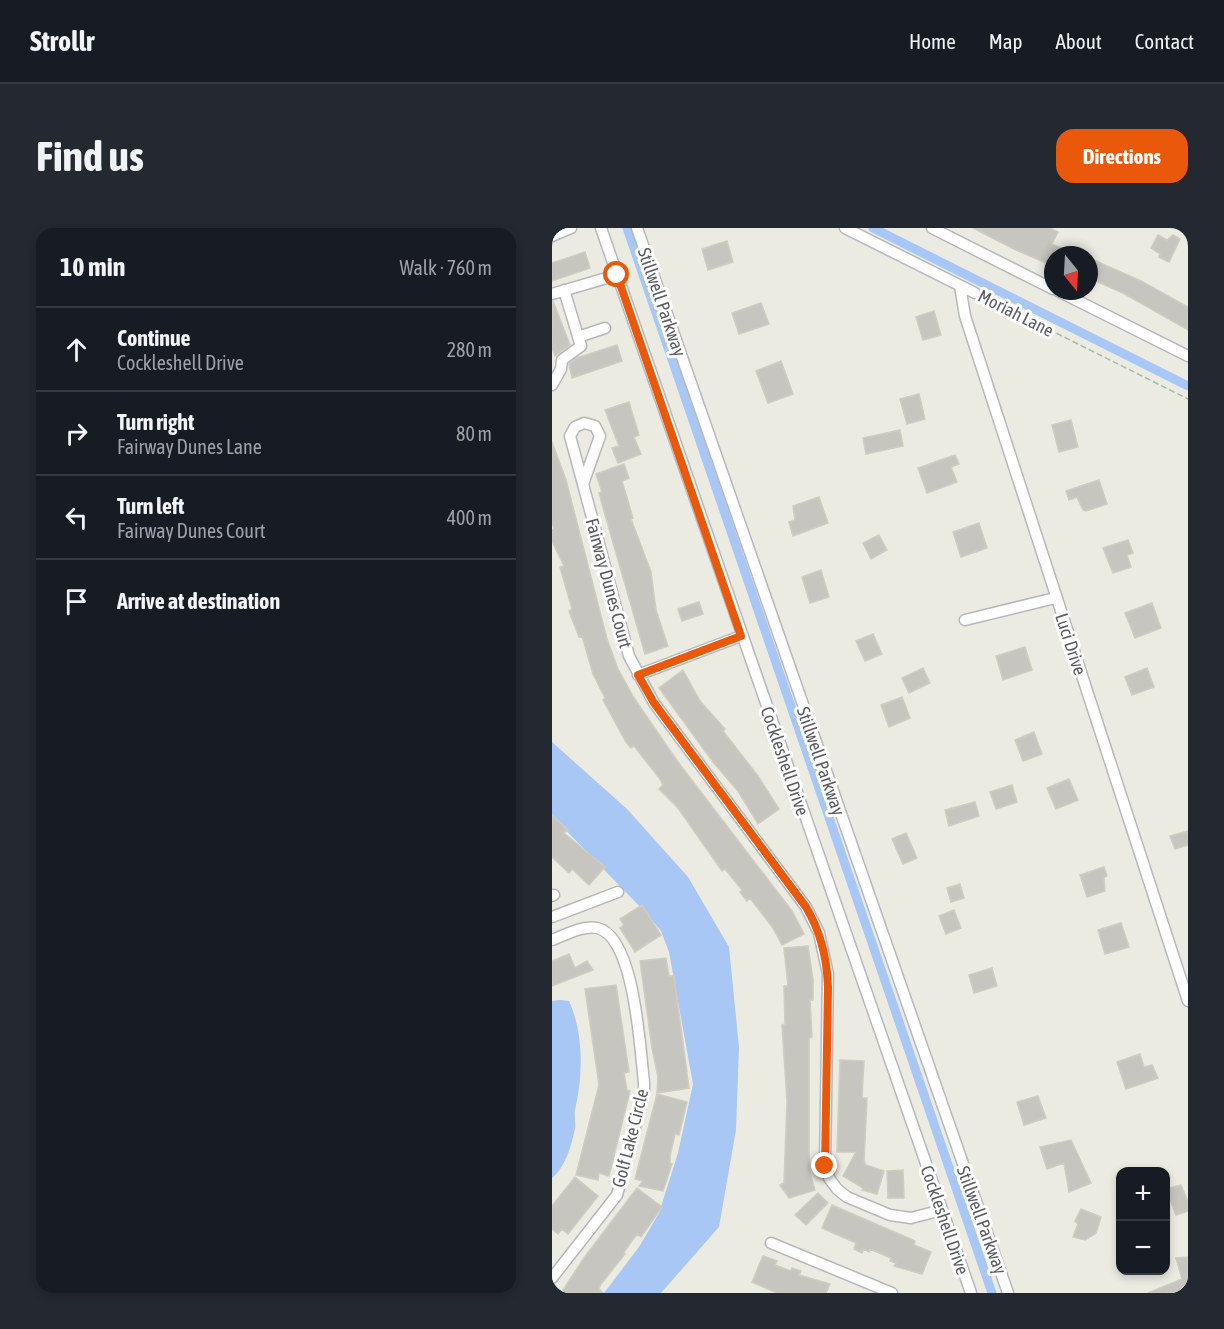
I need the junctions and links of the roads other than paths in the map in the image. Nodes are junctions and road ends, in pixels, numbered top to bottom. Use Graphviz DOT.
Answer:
graph roads {
  1 [pos="571,228"];
  2 [pos="601,228"];
  3 [pos="637,228"];
  4 [pos="844,228"];
  5 [pos="932,228"];
  6 [pos="552,236"];
  7 [pos="617,275"];
  8 [pos="1044,284"];
  9 [pos="960,286"];
  10 [pos="564,290"];
  11 [pos="975,293"];
  12 [pos="552,294"];
  13 [pos="1076,300"];
  14 [pos="605,328"];
  15 [pos="578,337"];
  16 [pos="1188,357"];
  17 [pos="552,385"];
  18 [pos="583,484"];
  19 [pos="1055,598"];
  20 [pos="964,620"];
  21 [pos="741,636"];
  22 [pos="638,675"];
  23 [pos="618,892"];
  24 [pos="552,917"];
  25 [pos="552,940"];
  26 [pos="1188,1001"];
  27 [pos="942,1209"];
  28 [pos="771,1243"];
  29 [pos="552,1278"];
  30 [pos="885,1291"];
  31 [pos="971,1293"];
  32 [pos="1008,1293"];
  1 -- 6 [label="street"];
  2 -- 7 [label="street, Cockleshell Drive"];
  3 -- 32 [label="street, Stillwell Parkway"];
  4 -- 9 [label="street, Moriah Lane"];
  5 -- 8 [label="street"];
  7 -- 10 [label="street"];
  7 -- 21 [label="street, Cockleshell Drive"];
  9 -- 11 [label="street, Moriah Lane"];
  9 -- 19 [label="street, Luci Drive"];
  10 -- 12 [label="street"];
  10 -- 15 [label="street"];
  13 -- 16 [label="street"];
  14 -- 15 [label="street"];
  15 -- 17 [label="street"];
  18 -- 18 [label="street, Fairway Dunes Court"];
  18 -- 22 [label="street, Fairway Dunes Court"];
  19 -- 20 [label="street"];
  19 -- 26 [label="street, Luci Drive"];
  21 -- 22 [label="street"];
  21 -- 27 [label="street, Cockleshell Drive"];
  22 -- 27 [label="street, Fairway Dunes Court"];
  23 -- 24 [label="street"];
  25 -- 29 [label="street, Golf Lake Circle"];
  27 -- 31 [label="street, Cockleshell Drive"];
  28 -- 30 [label="street"];
}
